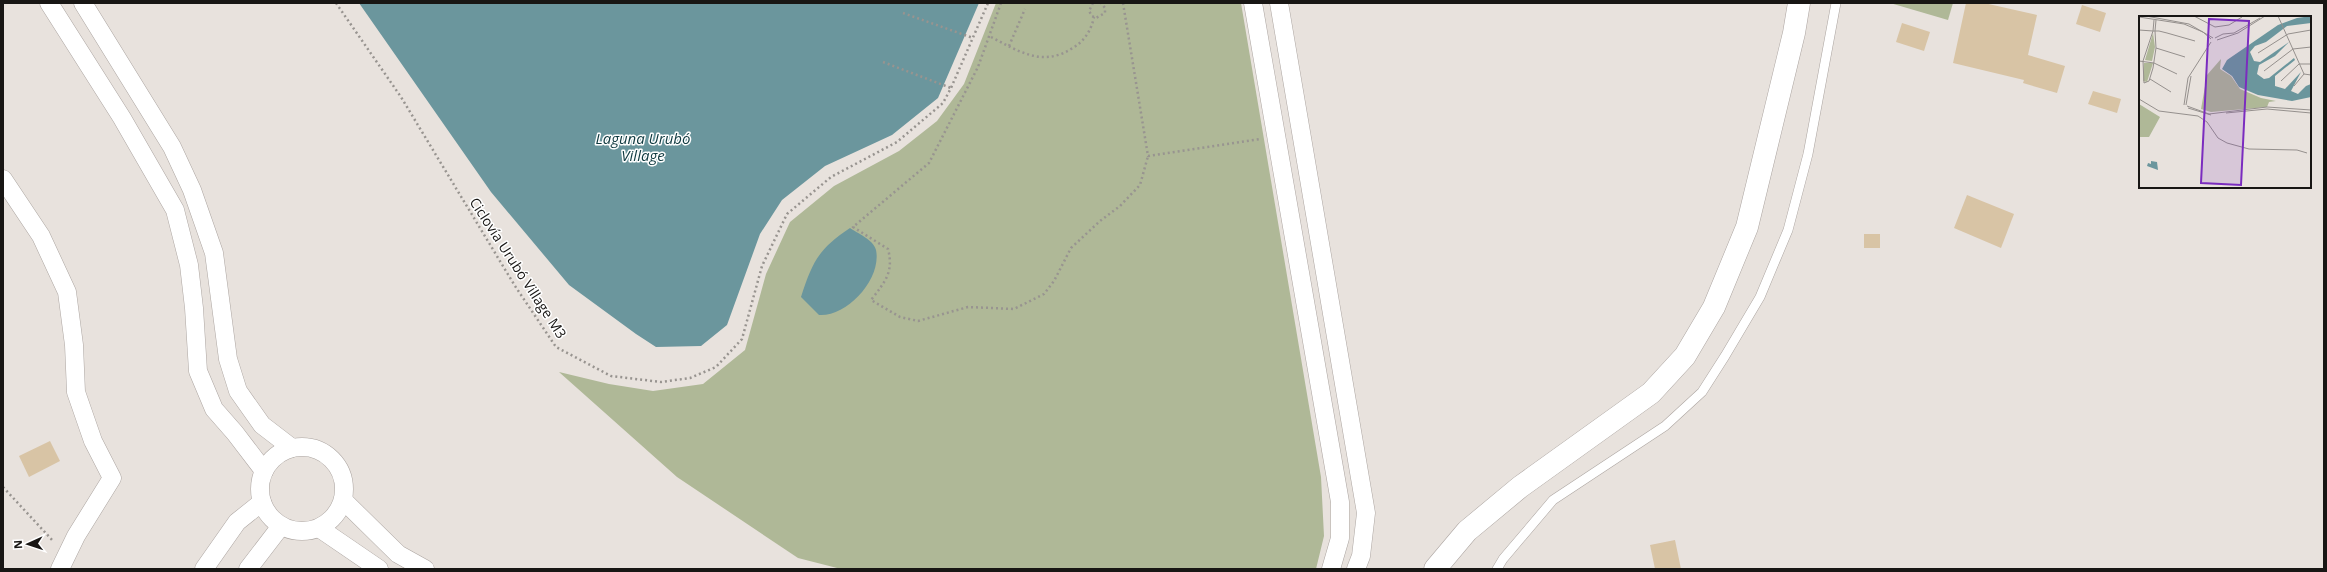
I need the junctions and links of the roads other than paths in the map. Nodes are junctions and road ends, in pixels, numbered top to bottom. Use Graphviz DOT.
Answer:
graph roads {
  1 [pos="49,3"];
  2 [pos="84,3"];
  3 [pos="1253,3"];
  4 [pos="1279,3"];
  5 [pos="1799,3"];
  6 [pos="1836,3"];
  7 [pos="106,36"];
  8 [pos="82,53"];
  9 [pos="3,179"];
  10 [pos="220,306"];
  11 [pos="194,308"];
  12 [pos="292,448"];
  13 [pos="264,471"];
  14 [pos="343,500"];
  15 [pos="262,502"];
  16 [pos="281,526"];
  17 [pos="319,528"];
  18 [pos="1340,538"];
  19 [pos="1362,543"];
  20 [pos="63,562"];
  21 [pos="204,569"];
  22 [pos="248,569"];
  23 [pos="379,569"];
  24 [pos="425,569"];
  25 [pos="1331,569"];
  26 [pos="1356,569"];
  27 [pos="1435,569"];
  28 [pos="1497,569"];
  1 -- 8 [label="street"];
  2 -- 7 [label="street"];
  3 -- 18 [label="street"];
  4 -- 19 [label="street"];
  5 -- 27 [label="main road"];
  6 -- 28 [label="lane"];
  7 -- 8 [label="street"];
  7 -- 10 [label="street"];
  8 -- 11 [label="street"];
  9 -- 20 [label="street"];
  10 -- 11 [label="street"];
  10 -- 12 [label="street"];
  11 -- 13 [label="street"];
  12 -- 13 [label="street"];
  12 -- 14 [label="street"];
  13 -- 15 [label="street"];
  14 -- 17 [label="street"];
  14 -- 24 [label="street"];
  15 -- 16 [label="street"];
  15 -- 21 [label="street"];
  16 -- 17 [label="street"];
  16 -- 22 [label="street"];
  17 -- 23 [label="street"];
  18 -- 19 [label="street"];
  18 -- 25 [label="street"];
  19 -- 26 [label="street"];
}
